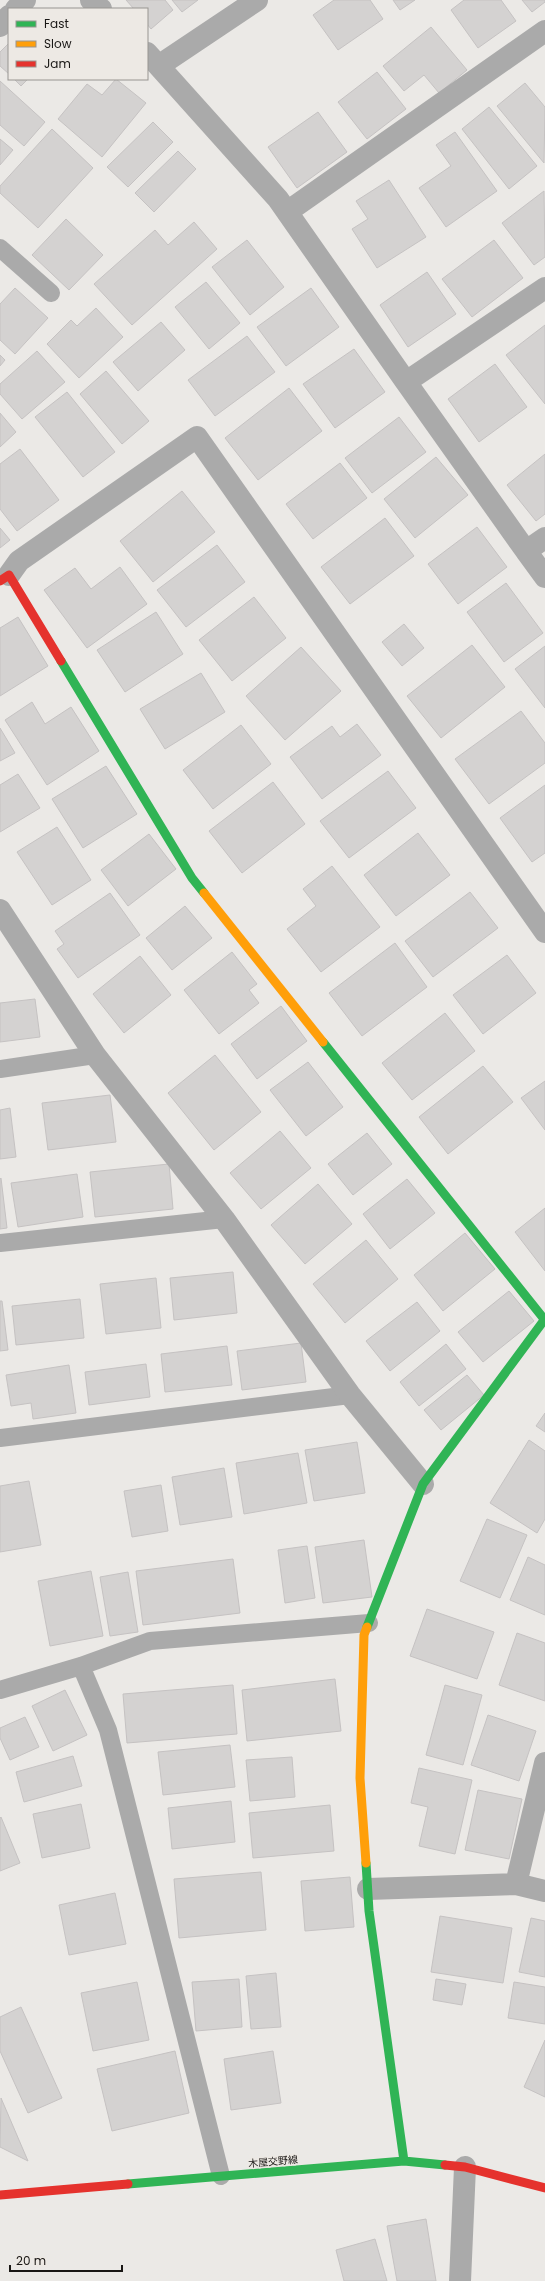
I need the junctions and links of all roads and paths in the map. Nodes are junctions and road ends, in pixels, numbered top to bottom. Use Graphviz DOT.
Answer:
graph roads {
  1 [pos="25,0"];
  2 [pos="92,0"];
  3 [pos="257,0"];
  4 [pos="17,8"];
  5 [pos="100,8"];
  6 [pos="8,17"];
  7 [pos="0,26"];
  8 [pos="545,31"];
  9 [pos="153,59"];
  10 [pos="287,212"];
  11 [pos="0,248"];
  12 [pos="545,288"];
  13 [pos="51,293"];
  14 [pos="406,382"];
  15 [pos="545,538"];
  16 [pos="526,551"];
  17 [pos="545,577"];
  18 [pos="4,578"];
  19 [pos="0,910"];
  20 [pos="545,932"];
  21 [pos="95,1055"];
  22 [pos="0,1069"];
  23 [pos="224,1219"];
  24 [pos="0,1243"];
  25 [pos="545,1319"];
  26 [pos="350,1395"];
  27 [pos="0,1438"];
  28 [pos="423,1484"];
  29 [pos="369,1623"];
  30 [pos="81,1666"];
  31 [pos="0,1690"];
  32 [pos="545,1763"];
  33 [pos="516,1884"];
  34 [pos="368,1889"];
  35 [pos="545,1891"];
  36 [pos="404,2161"];
  37 [pos="465,2167"];
  38 [pos="222,2176"];
  39 [pos="545,2188"];
  40 [pos="0,2195"];
  41 [pos="460,2281"];
  1 -- 4 [label="street"];
  2 -- 5 [label="street"];
  3 -- 9 [label="street"];
  6 -- 7 [label="street"];
  8 -- 10 [label="street"];
  9 -- 10 [label="street"];
  10 -- 14 [label="street"];
  11 -- 13 [label="lane"];
  12 -- 14 [label="street"];
  14 -- 16 [label="street"];
  15 -- 16 [label="street"];
  16 -- 17 [label="street"];
  18 -- 20 [label="street"];
  18 -- 25 [label="street"];
  19 -- 21 [label="street"];
  21 -- 22 [label="lane"];
  21 -- 23 [label="street"];
  23 -- 24 [label="lane"];
  23 -- 26 [label="street"];
  25 -- 28 [label="street"];
  26 -- 27 [label="lane"];
  26 -- 28 [label="street"];
  28 -- 29 [label="street"];
  29 -- 30 [label="lane"];
  29 -- 34 [label="street"];
  30 -- 31 [label="lane"];
  30 -- 38 [label="lane"];
  32 -- 33 [label="street"];
  33 -- 34 [label="street"];
  33 -- 35 [label="street"];
  34 -- 36 [label="street"];
  36 -- 37 [label="street, 木屋交野線"];
  36 -- 38 [label="street, 木屋交野線"];
  37 -- 39 [label="street, 木屋交野線"];
  37 -- 41 [label="street"];
  38 -- 40 [label="street, 木屋交野線"];
}
